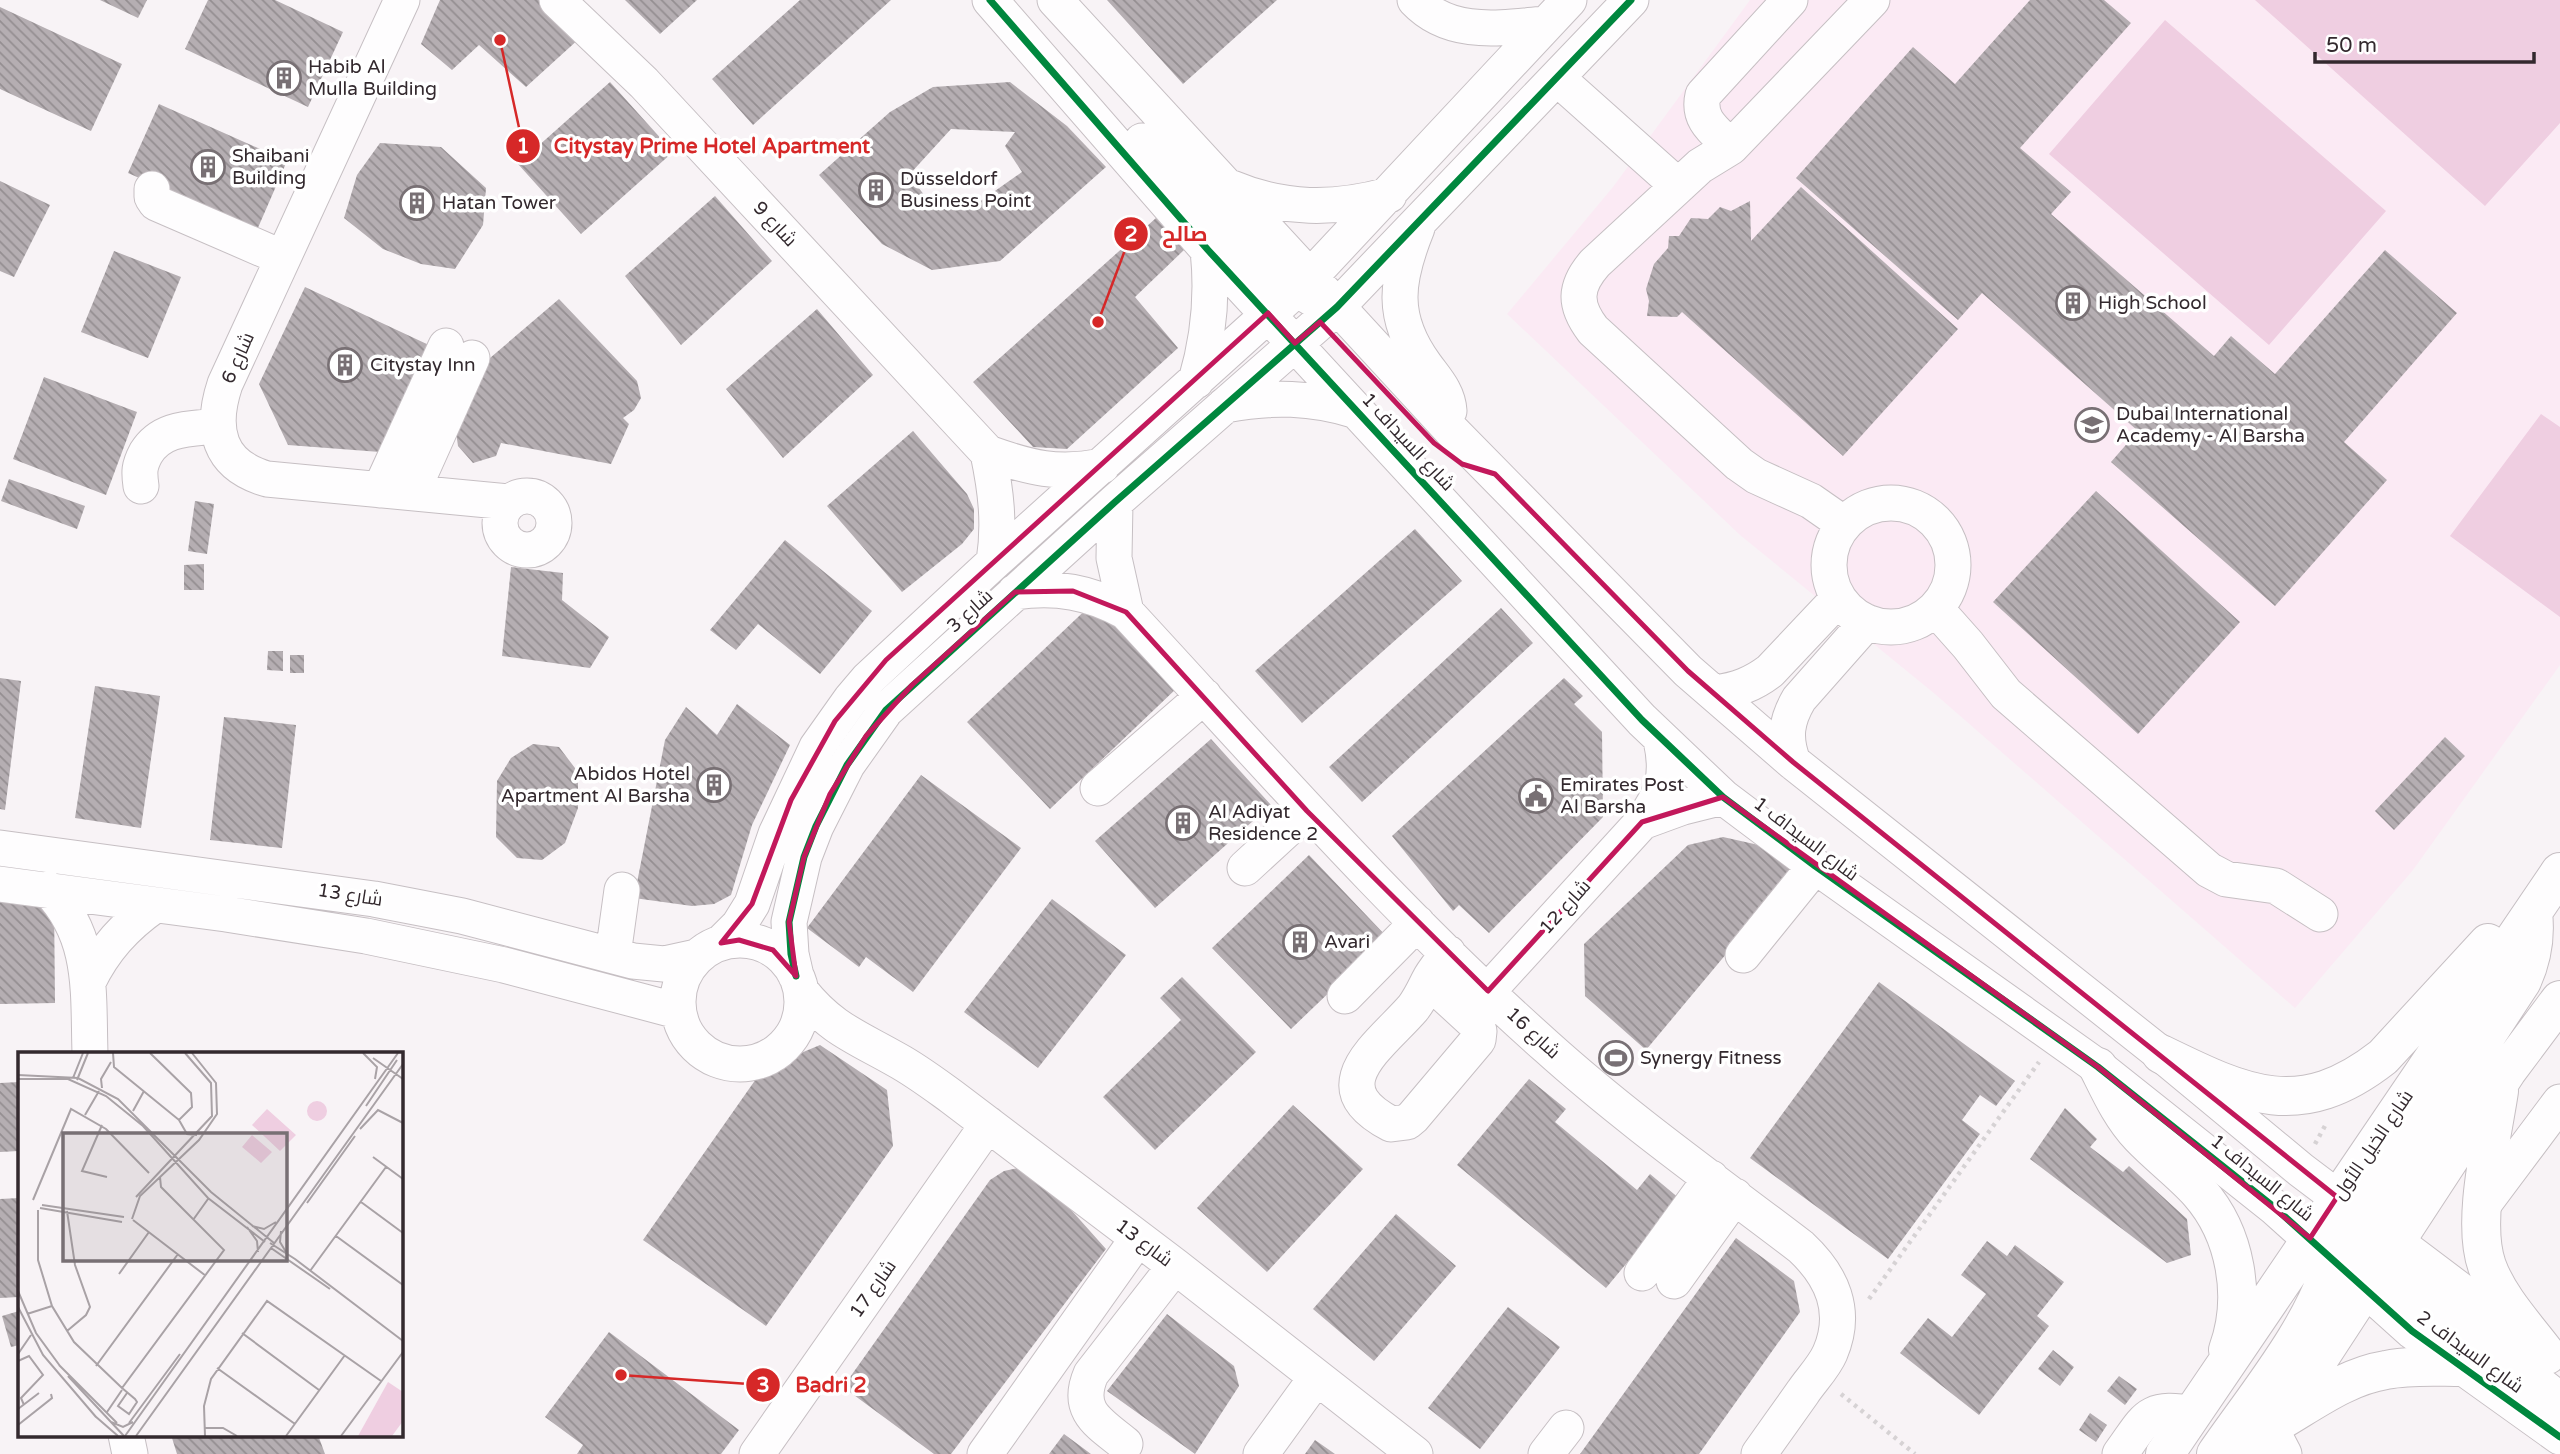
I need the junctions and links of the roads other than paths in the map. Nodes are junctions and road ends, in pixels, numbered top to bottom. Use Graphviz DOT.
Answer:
graph roads {
  1 [pos="402,0"];
  2 [pos="557,0"];
  3 [pos="990,0"];
  4 [pos="1055,0"];
  5 [pos="1415,0"];
  6 [pos="1632,0"];
  7 [pos="1790,0"];
  8 [pos="1872,0"];
  9 [pos="1557,12"];
  10 [pos="1557,78"];
  11 [pos="1102,126"];
  12 [pos="1731,146"];
  13 [pos="1225,186"];
  14 [pos="1677,186"];
  15 [pos="152,189"];
  16 [pos="1389,195"];
  17 [pos="1422,217"];
  18 [pos="178,229"];
  19 [pos="1208,250"];
  20 [pos="279,266"];
  21 [pos="1303,284"];
  22 [pos="1268,313"];
  23 [pos="1317,324"];
  24 [pos="459,352"];
  25 [pos="1196,380"];
  26 [pos="1225,405"];
  27 [pos="1357,411"];
  28 [pos="217,426"];
  29 [pos="1450,429"];
  30 [pos="988,453"];
  31 [pos="1102,466"];
  32 [pos="1494,474"];
  33 [pos="141,486"];
  34 [pos="396,491"];
  35 [pos="509,502"];
  36 [pos="1115,502"];
  37 [pos="1844,524"];
  38 [pos="994,562"];
  39 [pos="1015,592"];
  40 [pos="1838,599"];
  41 [pos="1936,609"];
  42 [pos="1126,612"];
  43 [pos="1867,622"];
  44 [pos="1715,693"];
  45 [pos="1209,701"];
  46 [pos="1661,740"];
  47 [pos="1156,757"];
  48 [pos="1793,762"];
  49 [pos="1098,788"];
  50 [pos="1723,797"];
  51 [pos="1301,804"];
  52 [pos="1642,822"];
  53 [pos="0,848"];
  54 [pos="1239,862"];
  55 [pos="1815,866"];
  56 [pos="2560,872"];
  57 [pos="0,884"];
  58 [pos="48,889"];
  59 [pos="622,890"];
  60 [pos="155,905"];
  61 [pos="2532,911"];
  62 [pos="2320,914"];
  63 [pos="1418,923"];
  64 [pos="708,950"];
  65 [pos="613,956"];
  66 [pos="1743,956"];
  67 [pos="88,982"];
  68 [pos="799,983"];
  69 [pos="1488,992"];
  70 [pos="1345,996"];
  71 [pos="2560,1000"];
  72 [pos="678,1012"];
  73 [pos="2560,1040"];
  74 [pos="787,1043"];
  75 [pos="865,1044"];
  76 [pos="90,1052"];
  77 [pos="2161,1054"];
  78 [pos="2098,1067"];
  79 [pos="2504,1076"];
  80 [pos="2560,1102"];
  81 [pos="988,1124"];
  82 [pos="1723,1187"];
  83 [pos="2483,1205"];
  84 [pos="1138,1238"];
  85 [pos="2353,1242"];
  86 [pos="1175,1266"];
  87 [pos="1658,1277"];
  88 [pos="2553,1360"];
  89 [pos="2223,1365"];
  90 [pos="2462,1367"];
  91 [pos="1317,1378"];
  92 [pos="2560,1402"];
  93 [pos="2193,1414"];
  94 [pos="126,1436"];
  95 [pos="2560,1437"];
  96 [pos="2270,1440"];
  97 [pos="1125,1444"];
  98 [pos="130,1454"];
  99 [pos="757,1454"];
  100 [pos="985,1454"];
  101 [pos="1261,1454"];
  102 [pos="1415,1454"];
  103 [pos="1759,1454"];
  104 [pos="2120,1454"];
  105 [pos="2165,1454"];
  106 [pos="2216,1454"];
  1 -- 20 [label="street, شارع 6"];
  2 -- 30 [label="street, شارع 9"];
  3 -- 11 [label="street, شارع السيداف 1"];
  4 -- 13 [label="street, شارع السيداف 1"];
  5 -- 9 [label="street"];
  6 -- 10 [label="street"];
  7 -- 12 [label="street"];
  8 -- 12 [label="street"];
  9 -- 16 [label="street"];
  10 -- 14 [label="street"];
  10 -- 17 [label="street"];
  11 -- 19 [label="street, شارع السيداف 1"];
  11 -- 21 [label="street"];
  12 -- 14 [label="street"];
  13 -- 16 [label="street"];
  13 -- 21 [label="street, شارع السيداف 1"];
  14 -- 37 [label="street"];
  15 -- 20 [label="street"];
  16 -- 21 [label="street"];
  17 -- 23 [label="street"];
  17 -- 29 [label="street"];
  18 -- 20 [label="street"];
  19 -- 22 [label="street, شارع السيداف 1"];
  19 -- 25 [label="street"];
  20 -- 28 [label="street, شارع 6"];
  21 -- 22 [label="street"];
  21 -- 23 [label="street, شارع السيداف 1"];
  22 -- 23 [label="street, شارع السيداف 1"];
  22 -- 25 [label="street, شارع 3"];
  23 -- 26 [label="street, شارع 3"];
  23 -- 27 [label="street, شارع السيداف 1"];
  23 -- 29 [label="street, شارع السيداف 1"];
  23 -- 32 [label="street"];
  24 -- 34 [label="street"];
  25 -- 31 [label="street, شارع 3"];
  26 -- 27 [label="street"];
  26 -- 36 [label="street, شارع 3"];
  27 -- 46 [label="street, شارع السيداف 1"];
  28 -- 33 [label="street"];
  28 -- 34 [label="street"];
  29 -- 32 [label="street, شارع السيداف 1"];
  30 -- 31 [label="street"];
  30 -- 38 [label="street"];
  31 -- 38 [label="street, شارع 3"];
  32 -- 44 [label="street, شارع السيداف 1"];
  34 -- 35 [label="street"];
  36 -- 39 [label="street, شارع 3"];
  36 -- 42 [label="street, شارع 16"];
  37 -- 40 [label="street"];
  37 -- 41 [label="street"];
  38 -- 64 [label="street, شارع 3"];
  39 -- 42 [label="street, شارع 16"];
  39 -- 68 [label="street, شارع 3"];
  40 -- 43 [label="street"];
  40 -- 44 [label="street"];
  41 -- 43 [label="street"];
  41 -- 62 [label="street"];
  42 -- 45 [label="street, شارع 16"];
  43 -- 48 [label="street"];
  44 -- 48 [label="street, شارع السيداف 1"];
  45 -- 47 [label="street"];
  45 -- 49 [label="street"];
  45 -- 51 [label="street, شارع 16"];
  46 -- 50 [label="street, شارع السيداف 1"];
  46 -- 52 [label="street, شارع 12"];
  48 -- 77 [label="street, شارع السيداف 1"];
  50 -- 52 [label="street, شارع 12"];
  50 -- 55 [label="street, شارع السيداف 1"];
  51 -- 54 [label="street"];
  51 -- 63 [label="street, شارع 16"];
  52 -- 69 [label="street, شارع 12"];
  53 -- 65 [label="street, شارع 13"];
  55 -- 66 [label="street"];
  55 -- 78 [label="street, شارع السيداف 1"];
  56 -- 61 [label="main road, شارع الخيل الأول"];
  57 -- 58 [label="street, شارع 13"];
  58 -- 60 [label="street, شارع 13"];
  58 -- 67 [label="street"];
  59 -- 65 [label="street"];
  60 -- 67 [label="street"];
  60 -- 72 [label="street, شارع 13"];
  61 -- 77 [label="main road"];
  61 -- 85 [label="main road, شارع الخيل الأول"];
  63 -- 69 [label="street, شارع 16"];
  63 -- 70 [label="street"];
  64 -- 65 [label="street, شارع 13"];
  64 -- 68 [label="street"];
  64 -- 72 [label="street"];
  67 -- 76 [label="street"];
  68 -- 74 [label="street"];
  68 -- 75 [label="street, شارع 13"];
  69 -- 82 [label="street, شارع 16"];
  71 -- 79 [label="main road, شارع الخيل الأول"];
  72 -- 74 [label="street"];
  73 -- 79 [label="main road"];
  74 -- 75 [label="street, شارع 13"];
  75 -- 81 [label="street, شارع 13"];
  77 -- 85 [label="street, شارع السيداف 1"];
  78 -- 85 [label="street, شارع السيداف 1"];
  78 -- 89 [label="main road"];
  79 -- 83 [label="main road"];
  79 -- 85 [label="main road, شارع الخيل الأول"];
  80 -- 83 [label="street"];
  81 -- 84 [label="street, شارع 13"];
  81 -- 99 [label="street, شارع 17"];
  82 -- 87 [label="street"];
  82 -- 103 [label="street, شارع 16"];
  83 -- 88 [label="main road"];
  84 -- 86 [label="street, شارع 13"];
  84 -- 100 [label="street"];
  85 -- 88 [label="street"];
  85 -- 89 [label="main road, شارع الخيل الأول"];
  85 -- 90 [label="street, شارع السيداف 2"];
  85 -- 92 [label="main road"];
  85 -- 96 [label="main road, شارع الخيل الأول"];
  85 -- 106 [label="main road"];
  86 -- 91 [label="street, شارع 13"];
  86 -- 97 [label="street"];
  89 -- 93 [label="main road, شارع الخيل الأول"];
  90 -- 95 [label="street, شارع السيداف 2"];
  90 -- 96 [label="main road"];
  91 -- 101 [label="street"];
  91 -- 102 [label="street, شارع 13"];
  93 -- 104 [label="street"];
  93 -- 105 [label="main road, شارع الخيل الأول"];
  94 -- 98 [label="street"];
}
